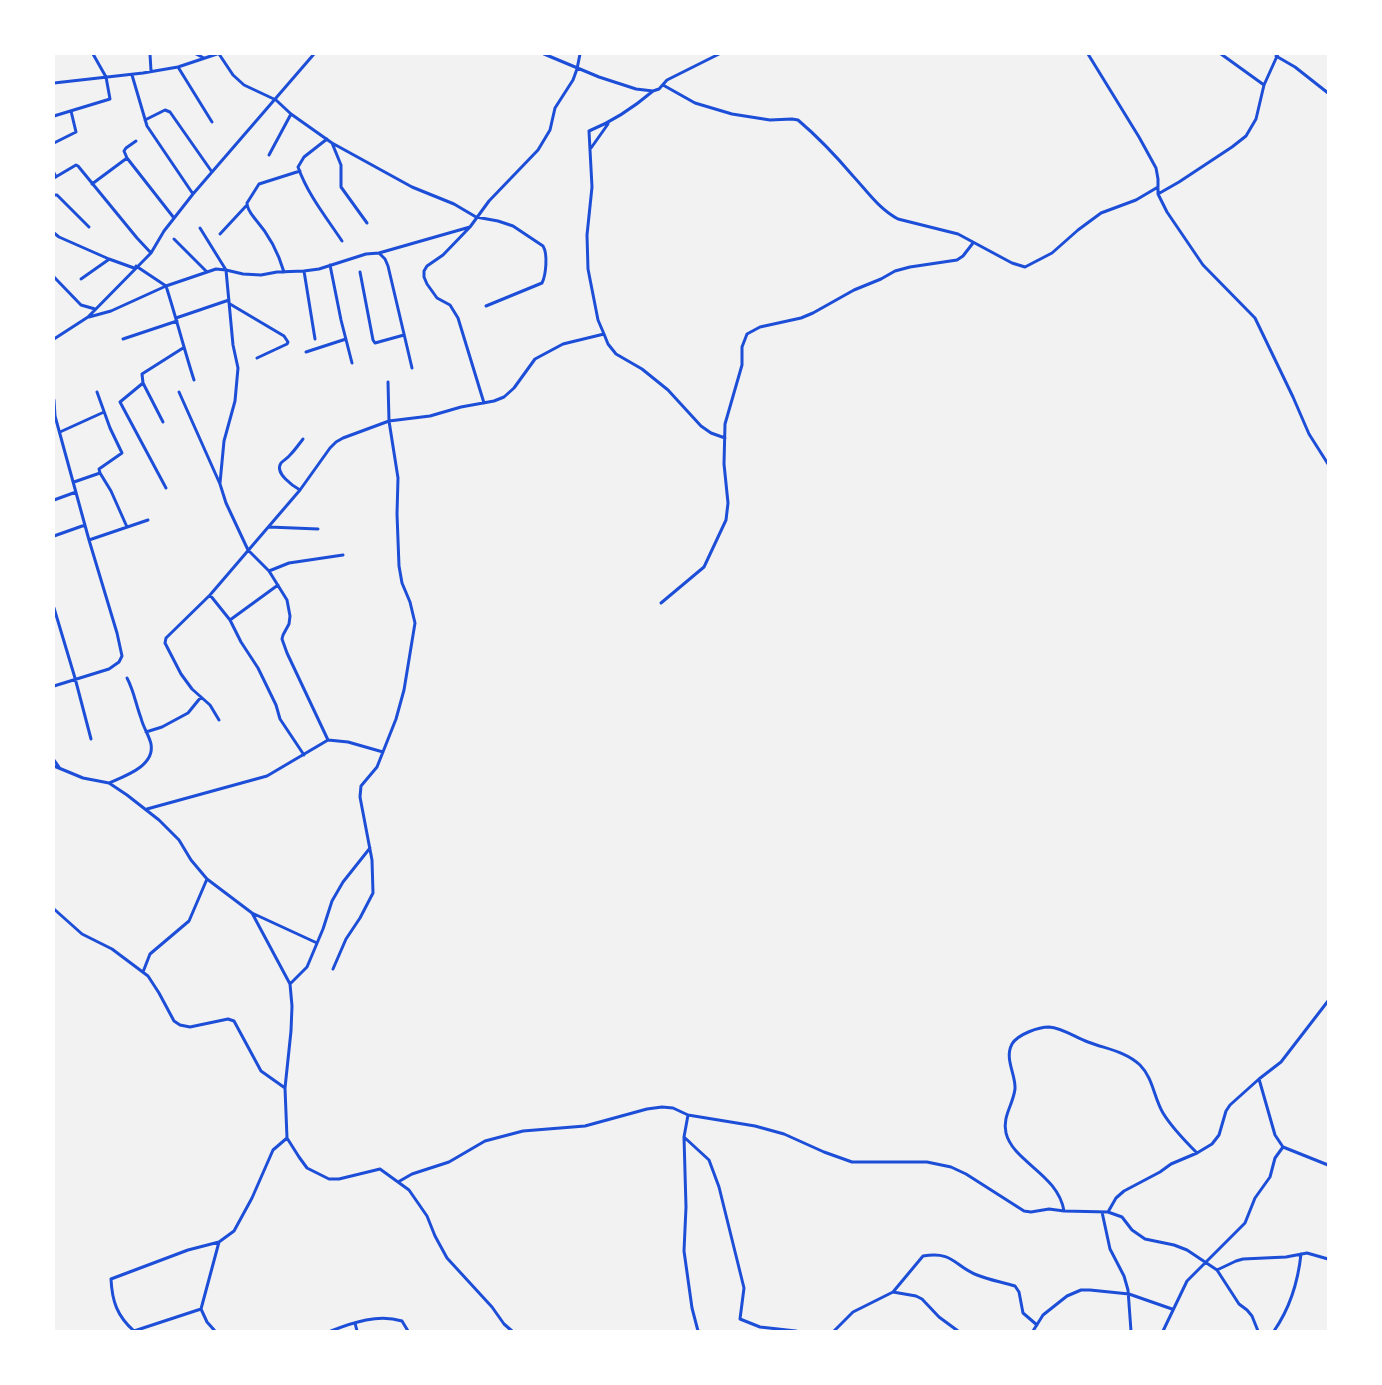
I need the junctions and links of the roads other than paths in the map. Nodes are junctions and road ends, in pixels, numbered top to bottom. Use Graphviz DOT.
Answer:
graph roads {
  1 [pos="94,54"];
  2 [pos="150,54"];
  3 [pos="196,54"];
  4 [pos="218,54"];
  5 [pos="314,54"];
  6 [pos="544,54"];
  7 [pos="580,54"];
  8 [pos="719,54"];
  9 [pos="1088,54"];
  10 [pos="1221,54"];
  11 [pos="1277,55"];
  12 [pos="205,58"];
  13 [pos="178,67"];
  14 [pos="577,68"];
  15 [pos="151,71"];
  16 [pos="132,75"];
  17 [pos="106,77"];
  18 [pos="54,83"];
  19 [pos="663,85"];
  20 [pos="1264,85"];
  21 [pos="653,91"];
  22 [pos="1328,93"];
  23 [pos="276,100"];
  24 [pos="71,111"];
  25 [pos="292,114"];
  26 [pos="54,116"];
  27 [pos="145,120"];
  28 [pos="212,122"];
  29 [pos="609,123"];
  30 [pos="327,139"];
  31 [pos="136,141"];
  32 [pos="54,143"];
  33 [pos="332,143"];
  34 [pos="591,148"];
  35 [pos="269,155"];
  36 [pos="127,158"];
  37 [pos="300,171"];
  38 [pos="212,172"];
  39 [pos="54,173"];
  40 [pos="55,178"];
  41 [pos="92,184"];
  42 [pos="1158,187"];
  43 [pos="193,194"];
  44 [pos="1158,194"];
  45 [pos="54,195"];
  46 [pos="246,206"];
  47 [pos="476,217"];
  48 [pos="174,218"];
  49 [pos="367,223"];
  50 [pos="89,227"];
  51 [pos="470,227"];
  52 [pos="200,228"];
  53 [pos="54,233"];
  54 [pos="220,234"];
  55 [pos="174,239"];
  56 [pos="342,241"];
  57 [pos="973,243"];
  58 [pos="151,253"];
  59 [pos="379,253"];
  60 [pos="109,259"];
  61 [pos="330,265"];
  62 [pos="135,267"];
  63 [pos="226,270"];
  64 [pos="304,271"];
  65 [pos="208,272"];
  66 [pos="284,272"];
  67 [pos="360,272"];
  68 [pos="54,277"];
  69 [pos="81,278"];
  70 [pos="166,286"];
  71 [pos="229,302"];
  72 [pos="486,306"];
  73 [pos="95,309"];
  74 [pos="88,317"];
  75 [pos="177,320"];
  76 [pos="604,334"];
  77 [pos="404,335"];
  78 [pos="54,339"];
  79 [pos="124,339"];
  80 [pos="314,339"];
  81 [pos="346,339"];
  82 [pos="183,348"];
  83 [pos="306,352"];
  84 [pos="257,358"];
  85 [pos="352,364"];
  86 [pos="412,368"];
  87 [pos="194,380"];
  88 [pos="388,382"];
  89 [pos="143,383"];
  90 [pos="96,392"];
  91 [pos="179,392"];
  92 [pos="54,403"];
  93 [pos="484,403"];
  94 [pos="104,412"];
  95 [pos="389,421"];
  96 [pos="163,422"];
  97 [pos="60,432"];
  98 [pos="724,438"];
  99 [pos="303,439"];
  100 [pos="1328,464"];
  101 [pos="100,473"];
  102 [pos="74,482"];
  103 [pos="220,484"];
  104 [pos="166,488"];
  105 [pos="300,490"];
  106 [pos="76,492"];
  107 [pos="54,500"];
  108 [pos="148,520"];
  109 [pos="85,525"];
  110 [pos="127,527"];
  111 [pos="268,527"];
  112 [pos="318,529"];
  113 [pos="54,536"];
  114 [pos="89,540"];
  115 [pos="248,550"];
  116 [pos="343,555"];
  117 [pos="269,571"];
  118 [pos="278,585"];
  119 [pos="210,595"];
  120 [pos="661,604"];
  121 [pos="54,608"];
  122 [pos="230,620"];
  123 [pos="75,678"];
  124 [pos="127,678"];
  125 [pos="54,686"];
  126 [pos="201,698"];
  127 [pos="219,720"];
  128 [pos="146,732"];
  129 [pos="91,739"];
  130 [pos="328,740"];
  131 [pos="384,752"];
  132 [pos="304,755"];
  133 [pos="54,760"];
  134 [pos="54,766"];
  135 [pos="61,770"];
  136 [pos="109,784"];
  137 [pos="146,810"];
  138 [pos="370,848"];
  139 [pos="207,880"];
  140 [pos="54,909"];
  141 [pos="252,913"];
  142 [pos="317,943"];
  143 [pos="333,969"];
  144 [pos="143,972"];
  145 [pos="290,984"];
  146 [pos="1328,1001"];
  147 [pos="1259,1079"];
  148 [pos="285,1088"];
  149 [pos="688,1115"];
  150 [pos="684,1137"];
  151 [pos="287,1138"];
  152 [pos="1283,1147"];
  153 [pos="1198,1153"];
  154 [pos="1328,1165"];
  155 [pos="398,1182"];
  156 [pos="1064,1211"];
  157 [pos="1102,1212"];
  158 [pos="1108,1212"];
  159 [pos="219,1242"];
  160 [pos="1301,1254"];
  161 [pos="1328,1259"];
  162 [pos="1206,1264"];
  163 [pos="1217,1270"];
  164 [pos="893,1292"];
  165 [pos="1129,1294"];
  166 [pos="201,1309"];
  167 [pos="1172,1309"];
  168 [pos="355,1323"];
  169 [pos="1036,1325"];
  170 [pos="760,1326"];
  171 [pos="133,1331"];
  172 [pos="215,1331"];
  173 [pos="332,1331"];
  174 [pos="357,1331"];
  175 [pos="408,1331"];
  176 [pos="512,1331"];
  177 [pos="698,1331"];
  178 [pos="759,1331"];
  179 [pos="796,1331"];
  180 [pos="834,1331"];
  181 [pos="958,1331"];
  182 [pos="1033,1331"];
  183 [pos="1131,1331"];
  184 [pos="1162,1331"];
  185 [pos="1258,1331"];
  186 [pos="1274,1331"];
  1 -- 17 [label="street"];
  2 -- 15 [label="street"];
  3 -- 12 [label="street"];
  4 -- 12 [label="street"];
  4 -- 23 [label="street"];
  5 -- 23 [label="street"];
  6 -- 14 [label="street"];
  7 -- 14 [label="street"];
  8 -- 19 [label="street"];
  9 -- 42 [label="street"];
  10 -- 20 [label="street"];
  11 -- 20 [label="street"];
  11 -- 22 [label="street"];
  12 -- 13 [label="street"];
  13 -- 15 [label="street"];
  13 -- 28 [label="street"];
  14 -- 21 [label="street"];
  14 -- 47 [label="street"];
  15 -- 16 [label="street"];
  16 -- 17 [label="street"];
  16 -- 27 [label="street"];
  17 -- 18 [label="street"];
  17 -- 24 [label="street"];
  19 -- 21 [label="street"];
  19 -- 57 [label="street"];
  20 -- 44 [label="street"];
  21 -- 29 [label="street"];
  23 -- 25 [label="street"];
  23 -- 38 [label="street"];
  24 -- 26 [label="street"];
  24 -- 32 [label="street"];
  25 -- 30 [label="street"];
  25 -- 35 [label="street"];
  27 -- 38 [label="street"];
  27 -- 43 [label="street"];
  29 -- 34 [label="street"];
  29 -- 34 [label="street"];
  30 -- 33 [label="street"];
  30 -- 37 [label="street"];
  31 -- 36 [label="street"];
  33 -- 47 [label="street"];
  33 -- 49 [label="street"];
  34 -- 76 [label="street"];
  36 -- 41 [label="street"];
  36 -- 48 [label="street"];
  37 -- 46 [label="street"];
  37 -- 56 [label="street"];
  38 -- 43 [label="street"];
  39 -- 40 [label="street"];
  40 -- 41 [label="street"];
  41 -- 58 [label="street"];
  42 -- 44 [label="street"];
  42 -- 57 [label="street"];
  43 -- 48 [label="street"];
  44 -- 100 [label="street"];
  45 -- 50 [label="street"];
  46 -- 54 [label="street"];
  46 -- 66 [label="street"];
  47 -- 51 [label="street"];
  47 -- 72 [label="street"];
  48 -- 58 [label="street"];
  51 -- 59 [label="street"];
  51 -- 93 [label="street"];
  52 -- 63 [label="street"];
  53 -- 60 [label="street"];
  55 -- 65 [label="street"];
  57 -- 98 [label="street"];
  58 -- 62 [label="street"];
  59 -- 61 [label="street"];
  59 -- 77 [label="street"];
  60 -- 62 [label="street"];
  60 -- 69 [label="street"];
  61 -- 64 [label="street"];
  61 -- 81 [label="street"];
  62 -- 70 [label="street"];
  62 -- 73 [label="street"];
  63 -- 65 [label="street"];
  63 -- 66 [label="street"];
  63 -- 71 [label="street"];
  64 -- 66 [label="street"];
  64 -- 80 [label="street"];
  65 -- 70 [label="street"];
  67 -- 77 [label="street"];
  68 -- 73 [label="street"];
  70 -- 74 [label="street"];
  70 -- 75 [label="street"];
  71 -- 75 [label="street"];
  71 -- 84 [label="street"];
  71 -- 103 [label="street"];
  73 -- 74 [label="street"];
  74 -- 78 [label="street"];
  75 -- 79 [label="street"];
  75 -- 82 [label="street"];
  76 -- 93 [label="street"];
  76 -- 98 [label="street"];
  77 -- 86 [label="street"];
  81 -- 83 [label="street"];
  81 -- 85 [label="street"];
  82 -- 87 [label="street"];
  82 -- 89 [label="street"];
  88 -- 95 [label="street"];
  89 -- 96 [label="street"];
  89 -- 104 [label="street"];
  90 -- 94 [label="street"];
  91 -- 103 [label="street"];
  92 -- 97 [label="street"];
  93 -- 95 [label="street"];
  94 -- 97 [label="street"];
  94 -- 101 [label="street"];
  95 -- 105 [label="street"];
  95 -- 131 [label="street"];
  97 -- 102 [label="street"];
  98 -- 120 [label="street"];
  99 -- 105 [label="street"];
  101 -- 102 [label="street"];
  101 -- 110 [label="street"];
  102 -- 106 [label="street"];
  103 -- 115 [label="street"];
  105 -- 111 [label="street"];
  106 -- 107 [label="street"];
  106 -- 109 [label="street"];
  108 -- 110 [label="street"];
  109 -- 113 [label="street"];
  109 -- 114 [label="street"];
  110 -- 114 [label="street"];
  111 -- 112 [label="street"];
  111 -- 115 [label="street"];
  114 -- 123 [label="street"];
  115 -- 117 [label="street"];
  115 -- 119 [label="street"];
  116 -- 117 [label="street"];
  117 -- 118 [label="street"];
  118 -- 122 [label="street"];
  118 -- 130 [label="street"];
  119 -- 122 [label="street"];
  119 -- 126 [label="street"];
  121 -- 123 [label="street"];
  122 -- 132 [label="street"];
  123 -- 125 [label="street"];
  123 -- 129 [label="street"];
  124 -- 128 [label="street"];
  126 -- 127 [label="street"];
  126 -- 128 [label="street"];
  128 -- 136 [label="street"];
  130 -- 131 [label="street"];
  130 -- 132 [label="street"];
  131 -- 138 [label="street"];
  132 -- 137 [label="street"];
  133 -- 135 [label="street"];
  134 -- 135 [label="street"];
  135 -- 136 [label="street"];
  136 -- 137 [label="street"];
  137 -- 139 [label="street"];
  138 -- 142 [label="street"];
  138 -- 143 [label="street"];
  139 -- 141 [label="street"];
  139 -- 144 [label="street"];
  140 -- 144 [label="street"];
  141 -- 142 [label="street"];
  141 -- 145 [label="street"];
  142 -- 145 [label="street"];
  144 -- 148 [label="street"];
  145 -- 148 [label="street"];
  146 -- 147 [label="street"];
  147 -- 152 [label="street"];
  147 -- 153 [label="street"];
  148 -- 151 [label="street"];
  149 -- 150 [label="street"];
  149 -- 155 [label="street"];
  149 -- 156 [label="street"];
  150 -- 170 [label="street"];
  150 -- 177 [label="street"];
  151 -- 155 [label="street"];
  151 -- 159 [label="street"];
  152 -- 154 [label="street"];
  152 -- 162 [label="street"];
  153 -- 156 [label="street"];
  153 -- 158 [label="street"];
  155 -- 176 [label="street"];
  156 -- 157 [label="street"];
  157 -- 158 [label="street"];
  157 -- 165 [label="street"];
  158 -- 162 [label="street"];
  159 -- 166 [label="street"];
  159 -- 171 [label="street"];
  160 -- 161 [label="street"];
  160 -- 163 [label="street"];
  160 -- 186 [label="street"];
  162 -- 163 [label="street"];
  162 -- 167 [label="street"];
  163 -- 185 [label="street"];
  164 -- 169 [label="street"];
  164 -- 180 [label="street"];
  164 -- 181 [label="street"];
  165 -- 167 [label="street"];
  165 -- 169 [label="street"];
  165 -- 183 [label="street"];
  166 -- 171 [label="street"];
  166 -- 172 [label="street"];
  167 -- 184 [label="street"];
  168 -- 173 [label="street"];
  168 -- 174 [label="street"];
  168 -- 175 [label="street"];
  169 -- 182 [label="street"];
  170 -- 178 [label="street"];
  170 -- 179 [label="street"];
}
